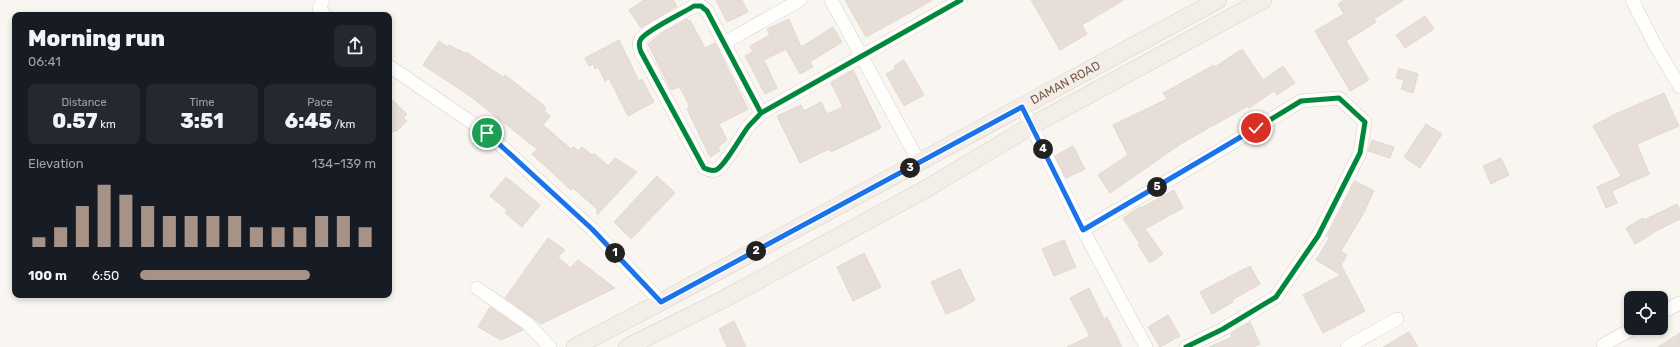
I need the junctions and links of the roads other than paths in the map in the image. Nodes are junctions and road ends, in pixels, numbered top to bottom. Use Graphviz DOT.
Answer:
graph roads {
  1 [pos="323,0"];
  2 [pos="800,0"];
  3 [pos="831,0"];
  4 [pos="961,0"];
  5 [pos="1218,0"];
  6 [pos="1263,0"];
  7 [pos="1632,0"];
  8 [pos="322,12"];
  9 [pos="724,43"];
  10 [pos="861,56"];
  11 [pos="392,68"];
  12 [pos="1676,72"];
  13 [pos="1680,87"];
  14 [pos="1022,107"];
  15 [pos="761,113"];
  16 [pos="1031,126"];
  17 [pos="919,162"];
  18 [pos="1083,230"];
  19 [pos="477,288"];
  20 [pos="661,302"];
  21 [pos="1680,303"];
  22 [pos="1668,309"];
  23 [pos="1397,319"];
  24 [pos="1624,333"];
  25 [pos="1603,345"];
  26 [pos="550,347"];
  27 [pos="574,347"];
  28 [pos="627,347"];
  29 [pos="1146,347"];
  30 [pos="1186,347"];
  31 [pos="1347,347"];
  1 -- 8 [label="street"];
  2 -- 9 [label="street"];
  3 -- 10 [label="street"];
  4 -- 10 [label="street"];
  5 -- 14 [label="main road, DAMAN ROAD"];
  6 -- 16 [label="main road"];
  7 -- 12 [label="street"];
  9 -- 15 [label="street"];
  9 -- 15 [label="street"];
  10 -- 15 [label="street"];
  10 -- 17 [label="street"];
  11 -- 20 [label="street"];
  12 -- 13 [label="street"];
  14 -- 16 [label="street"];
  14 -- 17 [label="main road, DAMAN ROAD"];
  16 -- 18 [label="street"];
  16 -- 28 [label="main road"];
  17 -- 20 [label="main road, DAMAN ROAD"];
  18 -- 29 [label="street"];
  18 -- 30 [label="street"];
  19 -- 26 [label="street"];
  20 -- 27 [label="main road, DAMAN ROAD"];
  21 -- 22 [label="street"];
  23 -- 31 [label="street"];
  24 -- 25 [label="street"];
}
